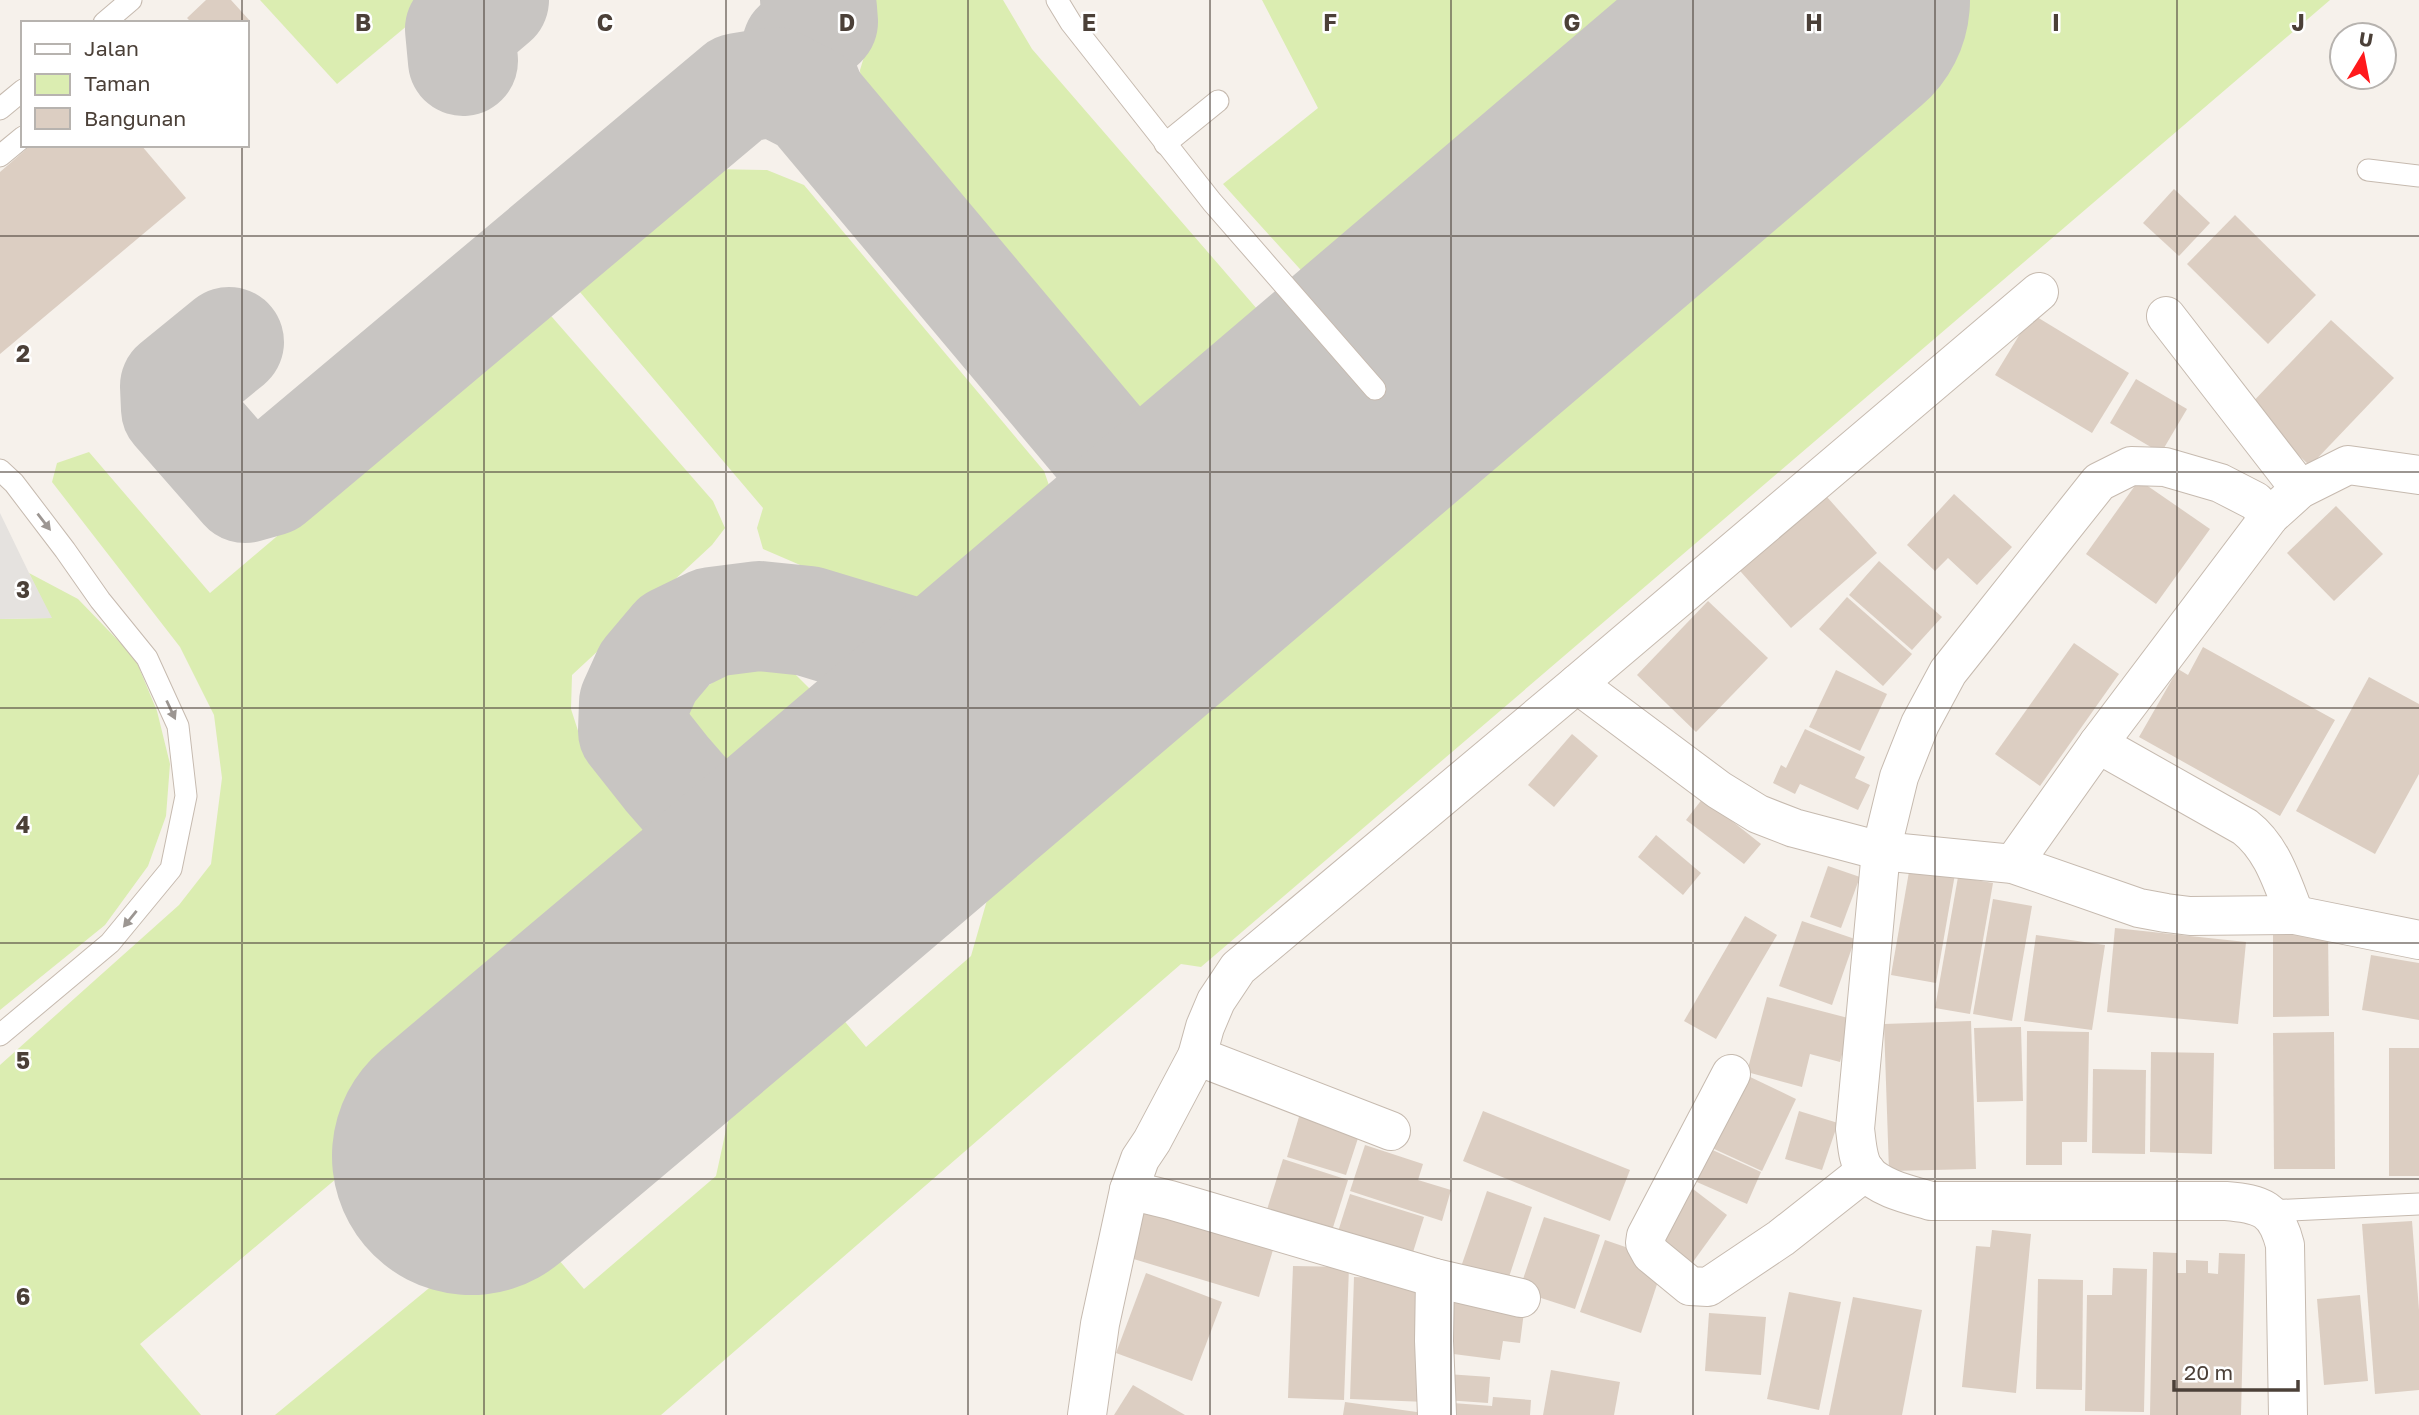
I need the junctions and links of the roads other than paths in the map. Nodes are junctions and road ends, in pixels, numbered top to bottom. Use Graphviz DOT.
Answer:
graph roads {
  1 [pos="131,0"];
  2 [pos="1057,0"];
  3 [pos="106,21"];
  4 [pos="21,92"];
  5 [pos="1218,101"];
  6 [pos="0,109"];
  7 [pos="21,139"];
  8 [pos="1166,144"];
  9 [pos="0,156"];
  10 [pos="2368,170"];
  11 [pos="2419,176"];
  12 [pos="2039,292"];
  13 [pos="2166,316"];
  14 [pos="1376,389"];
  15 [pos="0,470"];
  16 [pos="2419,475"];
  17 [pos="2300,489"];
  18 [pos="2270,516"];
  19 [pos="1577,684"];
  20 [pos="2098,744"];
  21 [pos="1881,851"];
  22 [pos="2013,864"];
  23 [pos="2295,915"];
  24 [pos="2419,940"];
  25 [pos="0,1035"];
  26 [pos="1197,1056"];
  27 [pos="1731,1074"];
  28 [pos="1391,1131"];
  29 [pos="1866,1171"];
  30 [pos="1129,1191"];
  31 [pos="2419,1204"];
  32 [pos="2269,1211"];
  33 [pos="1435,1278"];
  34 [pos="1521,1298"];
  35 [pos="1087,1415"];
  36 [pos="1437,1415"];
  37 [pos="2288,1415"];
  1 -- 3 [label="lane"];
  2 -- 8 [label="lane"];
  4 -- 6 [label="lane"];
  5 -- 8 [label="lane"];
  7 -- 9 [label="lane"];
  8 -- 14 [label="lane"];
  10 -- 11 [label="lane"];
  12 -- 19 [label="street"];
  13 -- 17 [label="street"];
  15 -- 25 [label="lane, one-way"];
  16 -- 17 [label="street"];
  17 -- 18 [label="street"];
  18 -- 20 [label="street"];
  18 -- 21 [label="street"];
  19 -- 21 [label="street"];
  19 -- 26 [label="street"];
  20 -- 22 [label="street"];
  20 -- 23 [label="street"];
  21 -- 22 [label="street"];
  21 -- 29 [label="street"];
  22 -- 23 [label="street"];
  23 -- 24 [label="street"];
  26 -- 28 [label="street"];
  26 -- 30 [label="street"];
  27 -- 29 [label="street"];
  29 -- 32 [label="street"];
  30 -- 33 [label="street"];
  30 -- 35 [label="street"];
  31 -- 32 [label="lane"];
  32 -- 37 [label="street"];
  33 -- 34 [label="street"];
  33 -- 36 [label="street"];
}
